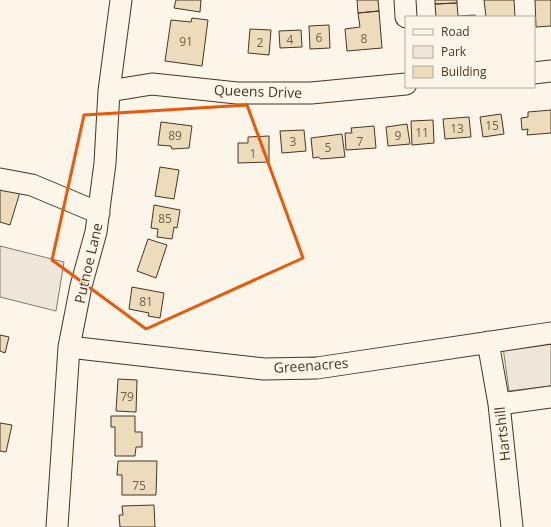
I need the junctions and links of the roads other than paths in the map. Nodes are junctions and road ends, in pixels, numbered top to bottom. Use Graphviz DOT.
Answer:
graph roads {
  1 [pos="121,0"];
  2 [pos="405,0"];
  3 [pos="406,16"];
  4 [pos="551,71"];
  5 [pos="535,73"];
  6 [pos="405,84"];
  7 [pos="109,91"];
  8 [pos="0,179"];
  9 [pos="99,213"];
  10 [pos="551,333"];
  11 [pos="488,342"];
  12 [pos="69,347"];
  13 [pos="551,397"];
  14 [pos="499,404"];
  15 [pos="57,527"];
  16 [pos="512,527"];
  1 -- 7 [label="street, Putnoe Lane"];
  2 -- 3 [label="street"];
  4 -- 5 [label="street"];
  6 -- 7 [label="street, Queens Drive"];
  7 -- 9 [label="street, Putnoe Lane"];
  8 -- 9 [label="street"];
  9 -- 12 [label="street, Putnoe Lane"];
  10 -- 11 [label="street, Greenacres"];
  11 -- 12 [label="street, Greenacres"];
  11 -- 14 [label="street, Hartshill"];
  12 -- 15 [label="street, Putnoe Lane"];
  13 -- 14 [label="street"];
  14 -- 16 [label="street, Hartshill"];
}
